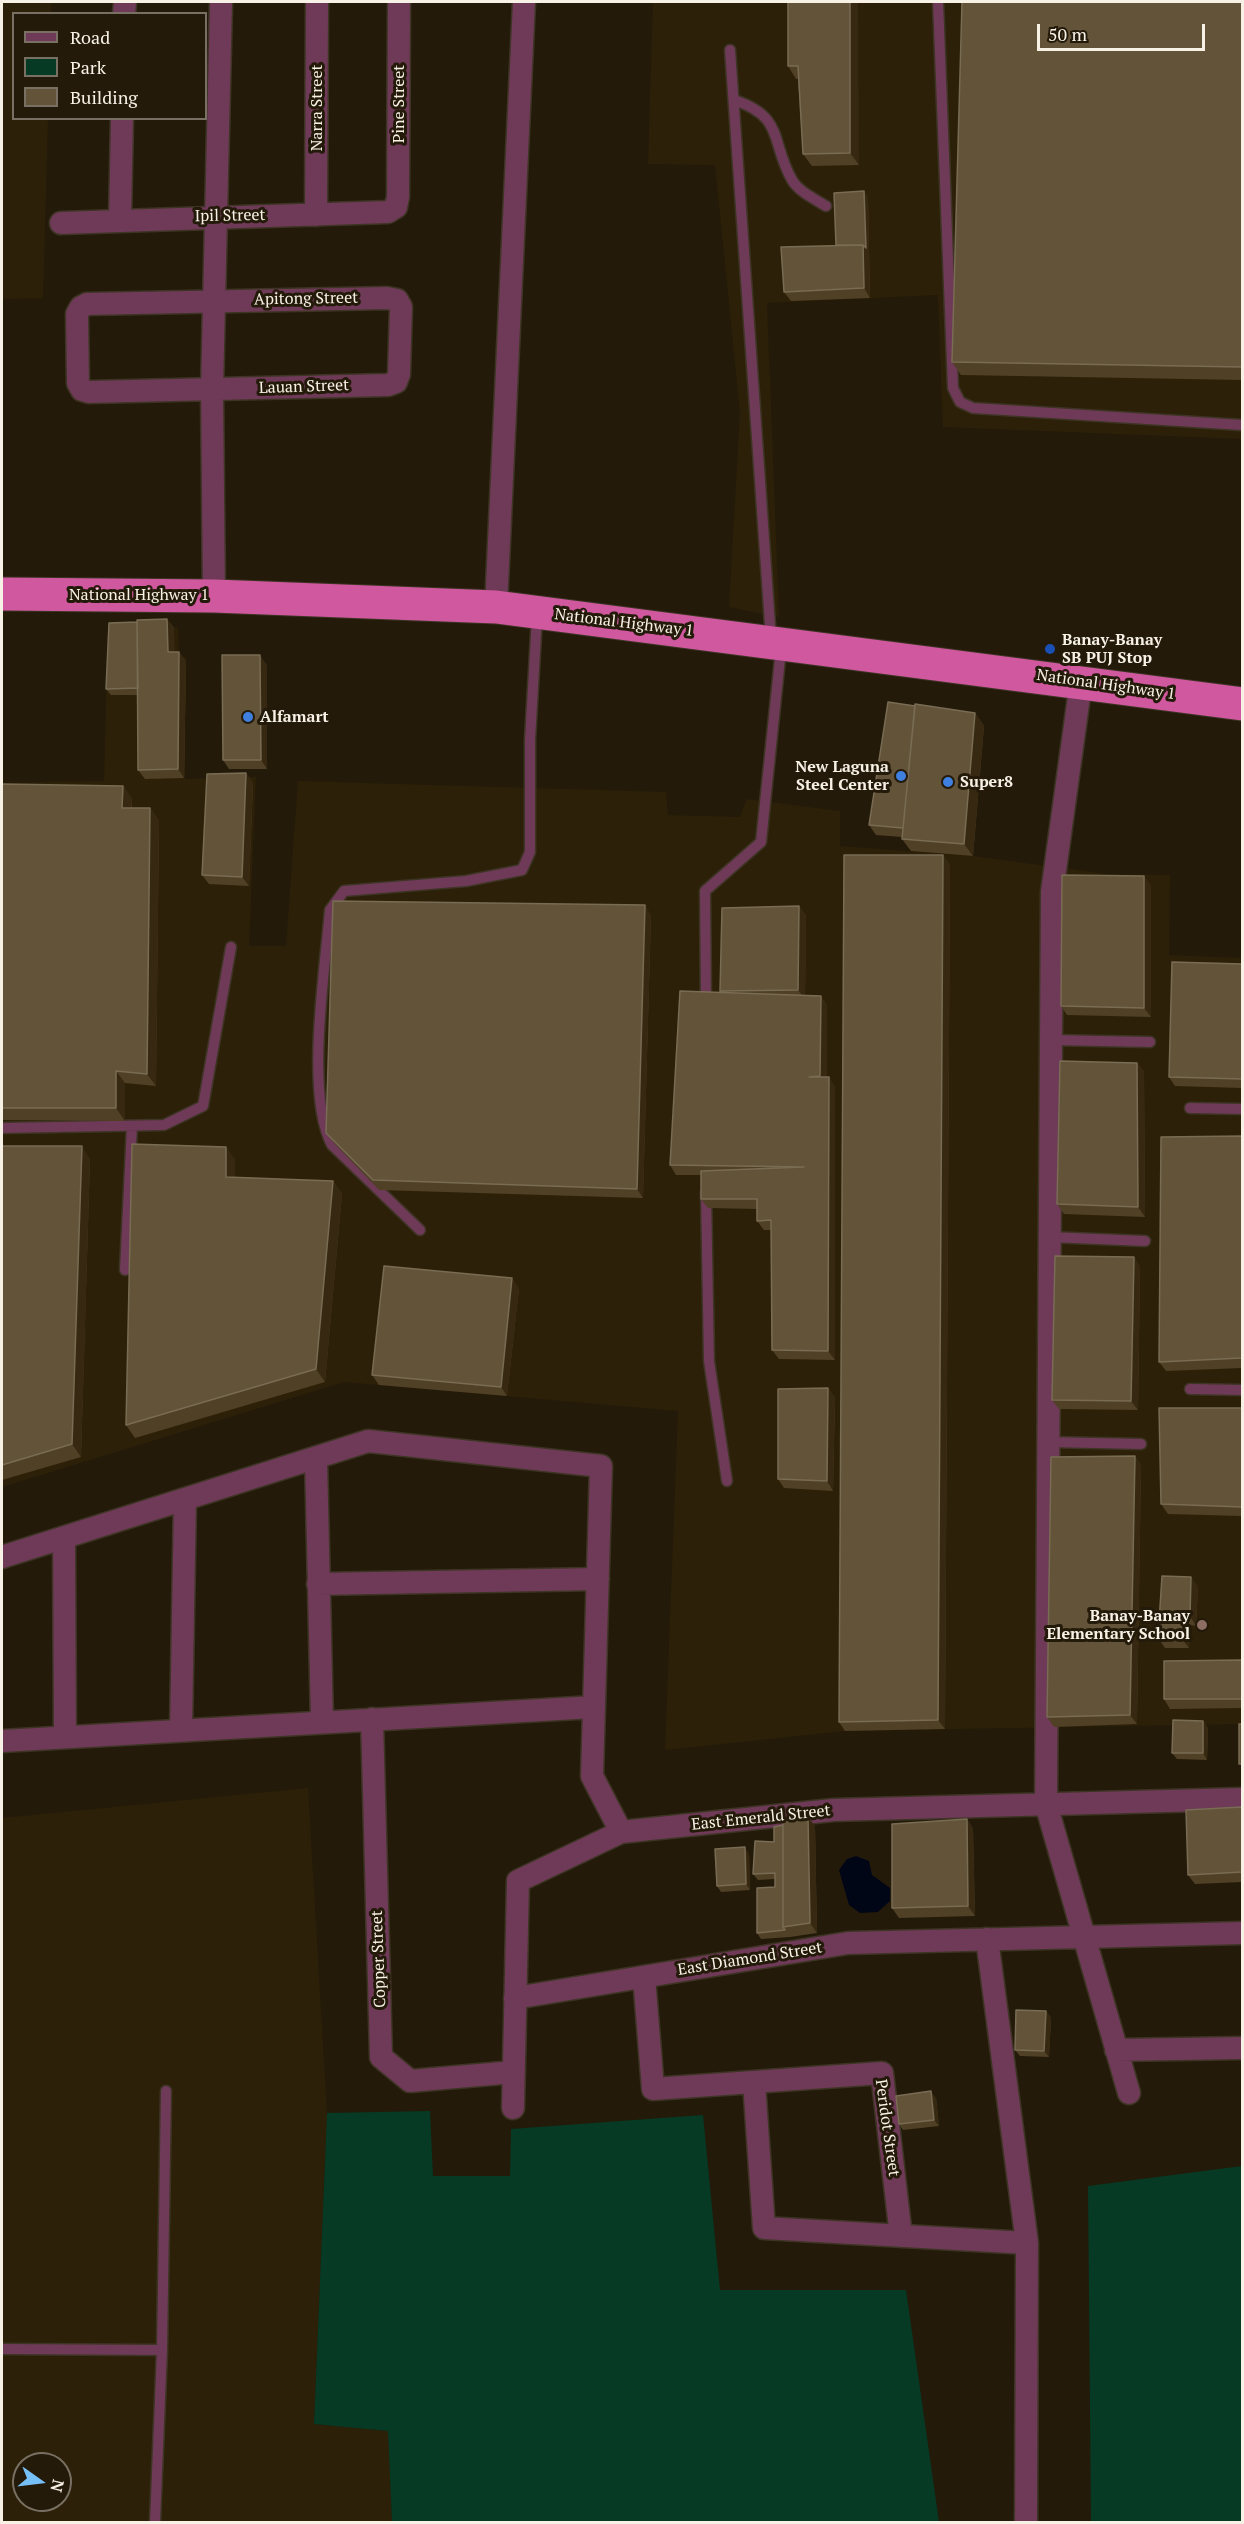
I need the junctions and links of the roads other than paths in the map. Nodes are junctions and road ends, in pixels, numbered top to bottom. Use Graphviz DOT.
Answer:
graph roads {
  1 [pos="220,2"];
  2 [pos="317,2"];
  3 [pos="399,2"];
  4 [pos="524,2"];
  5 [pos="938,2"];
  6 [pos="730,50"];
  7 [pos="734,100"];
  8 [pos="122,120"];
  9 [pos="826,206"];
  10 [pos="396,207"];
  11 [pos="316,215"];
  12 [pos="217,216"];
  13 [pos="120,220"];
  14 [pos="61,223"];
  15 [pos="214,301"];
  16 [pos="396,382"];
  17 [pos="212,390"];
  18 [pos="1242,425"];
  19 [pos="2,594"];
  20 [pos="214,596"];
  21 [pos="496,607"];
  22 [pos="538,612"];
  23 [pos="777,642"];
  24 [pos="1081,682"];
  25 [pos="1242,704"];
  26 [pos="231,947"];
  27 [pos="706,1001"];
  28 [pos="1051,1040"];
  29 [pos="1150,1042"];
  30 [pos="1191,1108"];
  31 [pos="1242,1109"];
  32 [pos="132,1126"];
  33 [pos="2,1128"];
  34 [pos="706,1187"];
  35 [pos="420,1230"];
  36 [pos="1049,1237"];
  37 [pos="1145,1242"];
  38 [pos="125,1270"];
  39 [pos="1190,1389"];
  40 [pos="1242,1390"];
  41 [pos="1048,1442"];
  42 [pos="1142,1444"];
  43 [pos="315,1458"];
  44 [pos="727,1480"];
  45 [pos="185,1499"];
  46 [pos="64,1538"];
  47 [pos="2,1557"];
  48 [pos="597,1579"];
  49 [pos="318,1584"];
  50 [pos="594,1707"];
  51 [pos="372,1719"];
  52 [pos="322,1722"];
  53 [pos="181,1730"];
  54 [pos="64,1737"];
  55 [pos="2,1741"];
  56 [pos="1242,1799"];
  57 [pos="1046,1804"];
  58 [pos="621,1832"];
  59 [pos="1242,1933"];
  60 [pos="1084,1937"];
  61 [pos="987,1939"];
  62 [pos="644,1977"];
  63 [pos="516,1998"];
  64 [pos="1242,2048"];
  65 [pos="1116,2050"];
  66 [pos="514,2072"];
  67 [pos="754,2082"];
  68 [pos="166,2091"];
  69 [pos="1129,2093"];
  70 [pos="513,2108"];
  71 [pos="901,2235"];
  72 [pos="1027,2243"];
  73 [pos="2,2349"];
  74 [pos="162,2350"];
  75 [pos="155,2523"];
  76 [pos="1026,2523"];
  1 -- 12 [label="street"];
  2 -- 11 [label="street, Narra Street"];
  3 -- 10 [label="street, Pine Street"];
  4 -- 21 [label="street"];
  5 -- 18 [label="lane"];
  6 -- 7 [label="lane"];
  7 -- 9 [label="lane"];
  7 -- 23 [label="lane"];
  8 -- 13 [label="street"];
  10 -- 11 [label="street, Ipil Street"];
  11 -- 12 [label="street, Ipil Street"];
  12 -- 13 [label="street, Ipil Street"];
  12 -- 15 [label="street"];
  13 -- 14 [label="street, Ipil Street"];
  15 -- 16 [label="street, Apitong Street"];
  15 -- 17 [label="street"];
  15 -- 17 [label="street, Apitong Street"];
  16 -- 17 [label="street, Lauan Street"];
  17 -- 20 [label="street"];
  19 -- 20 [label="highway, National Highway 1"];
  20 -- 21 [label="highway, National Highway 1"];
  21 -- 22 [label="highway, National Highway 1"];
  22 -- 23 [label="highway, National Highway 1"];
  22 -- 35 [label="lane"];
  23 -- 24 [label="highway, National Highway 1"];
  23 -- 27 [label="lane"];
  24 -- 25 [label="highway, National Highway 1"];
  24 -- 28 [label="street"];
  26 -- 32 [label="lane"];
  28 -- 29 [label="lane"];
  28 -- 36 [label="street"];
  30 -- 31 [label="lane"];
  32 -- 33 [label="lane"];
  32 -- 38 [label="lane"];
  34 -- 44 [label="lane"];
  36 -- 37 [label="lane"];
  36 -- 41 [label="street"];
  39 -- 40 [label="lane"];
  41 -- 42 [label="lane"];
  41 -- 57 [label="street"];
  43 -- 45 [label="street"];
  43 -- 48 [label="street"];
  43 -- 49 [label="street"];
  45 -- 46 [label="street"];
  45 -- 53 [label="street"];
  46 -- 47 [label="street"];
  46 -- 54 [label="street"];
  48 -- 49 [label="street"];
  48 -- 50 [label="street"];
  49 -- 52 [label="street"];
  50 -- 51 [label="street"];
  50 -- 58 [label="street"];
  51 -- 52 [label="street"];
  51 -- 66 [label="street, Copper Street"];
  52 -- 53 [label="street"];
  53 -- 54 [label="street"];
  54 -- 55 [label="street"];
  56 -- 57 [label="street, East Emerald Street"];
  57 -- 58 [label="street, East Emerald Street"];
  57 -- 60 [label="street"];
  58 -- 63 [label="street, East Emerald Street"];
  59 -- 60 [label="street, East Diamond Street"];
  60 -- 61 [label="street, East Diamond Street"];
  60 -- 65 [label="street"];
  61 -- 62 [label="street, East Diamond Street"];
  61 -- 72 [label="street"];
  62 -- 63 [label="street, East Diamond Street"];
  62 -- 67 [label="street, Peridot Street"];
  63 -- 66 [label="street, East Emerald Street"];
  64 -- 65 [label="street"];
  65 -- 69 [label="street"];
  66 -- 70 [label="street, East Emerald Street"];
  67 -- 71 [label="street"];
  67 -- 71 [label="street, Peridot Street"];
  68 -- 74 [label="lane"];
  71 -- 72 [label="street"];
  72 -- 76 [label="street"];
  73 -- 74 [label="lane"];
  74 -- 75 [label="lane"];
}
